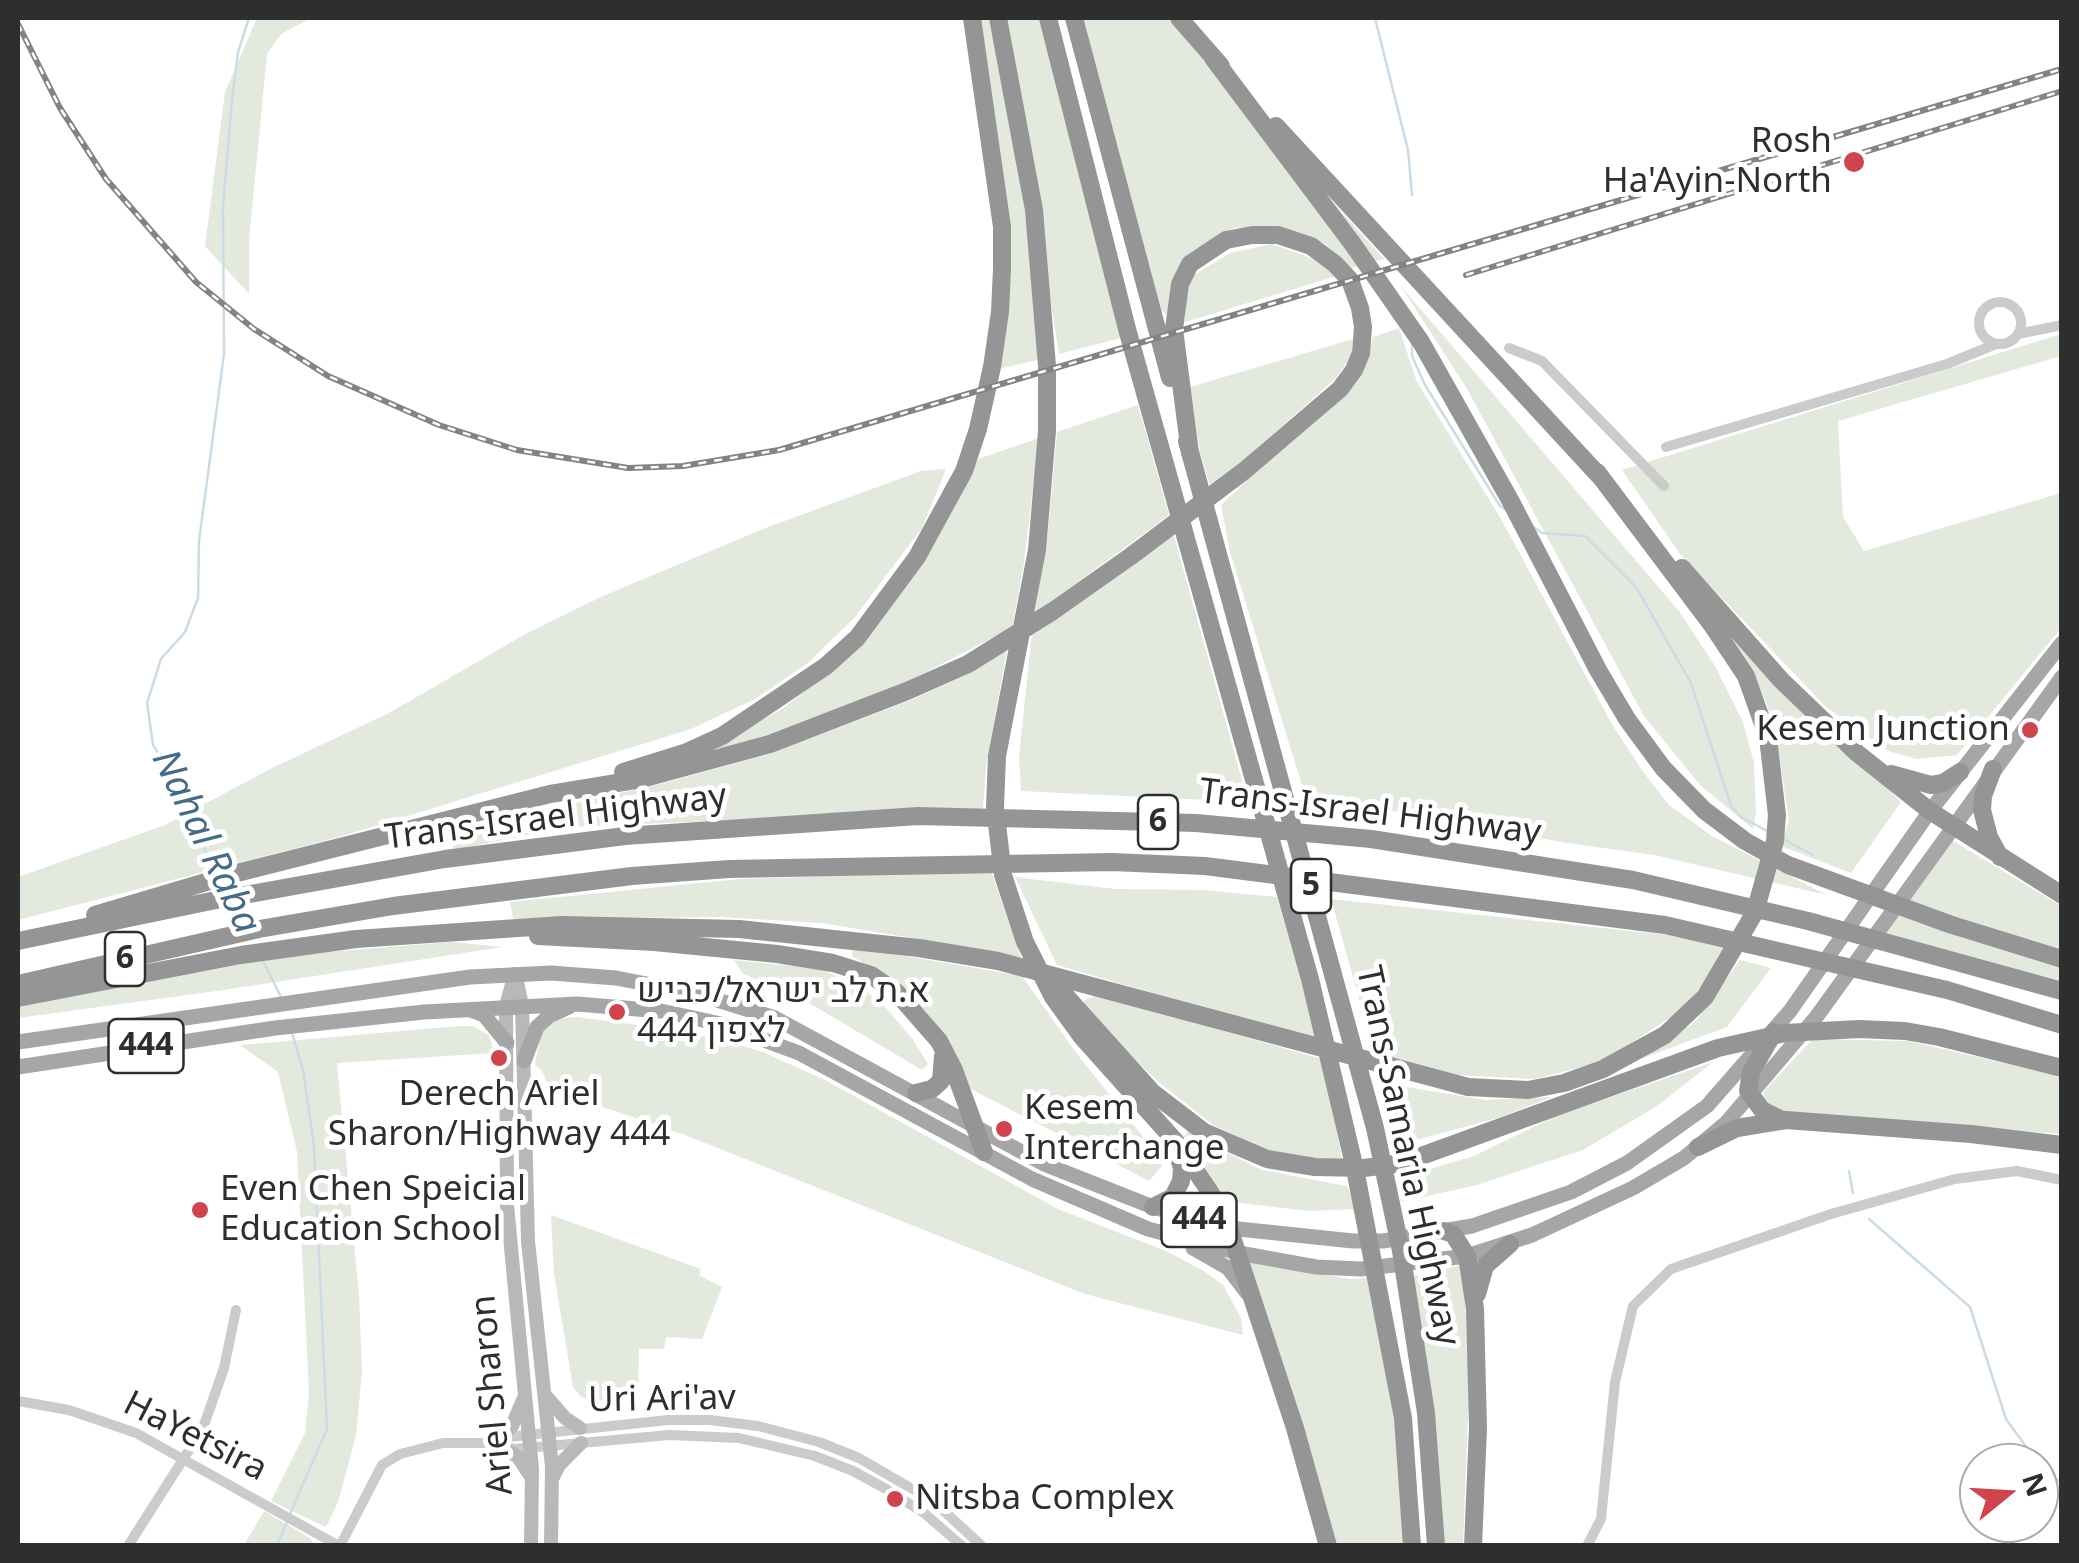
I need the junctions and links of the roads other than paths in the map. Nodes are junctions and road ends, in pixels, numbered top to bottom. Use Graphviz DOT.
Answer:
graph roads {
  1 [pos="972,18"];
  2 [pos="998,18"];
  3 [pos="1048,18"];
  4 [pos="1074,18"];
  5 [pos="1178,18"];
  6 [pos="1212,58"];
  7 [pos="2020,318"];
  8 [pos="2062,325"];
  9 [pos="2039,328"];
  10 [pos="1979,329"];
  11 [pos="2018,334"];
  12 [pos="1996,344"];
  13 [pos="1509,348"];
  14 [pos="1973,351"];
  15 [pos="1178,397"];
  16 [pos="1666,448"];
  17 [pos="1664,486"];
  18 [pos="1681,575"];
  19 [pos="2062,642"];
  20 [pos="2062,677"];
  21 [pos="1993,769"];
  22 [pos="1879,770"];
  23 [pos="1960,772"];
  24 [pos="550,794"];
  25 [pos="1930,811"];
  26 [pos="1953,826"];
  27 [pos="2000,857"];
  28 [pos="2062,895"];
  29 [pos="418,934"];
  30 [pos="18,939"];
  31 [pos="2062,959"];
  32 [pos="516,974"];
  33 [pos="18,984"];
  34 [pos="2062,991"];
  35 [pos="18,998"];
  36 [pos="577,1004"];
  37 [pos="514,1005"];
  38 [pos="466,1009"];
  39 [pos="2062,1025"];
  40 [pos="1774,1032"];
  41 [pos="939,1041"];
  42 [pos="18,1042"];
  43 [pos="507,1043"];
  44 [pos="1098,1044"];
  45 [pos="524,1061"];
  46 [pos="18,1066"];
  47 [pos="1749,1067"];
  48 [pos="2062,1068"];
  49 [pos="916,1094"];
  50 [pos="1750,1098"];
  51 [pos="1786,1120"];
  52 [pos="1158,1122"];
  53 [pos="972,1126"];
  54 [pos="2062,1145"];
  55 [pos="1698,1146"];
  56 [pos="984,1152"];
  57 [pos="2062,1180"];
  58 [pos="1153,1207"];
  59 [pos="1148,1228"];
  60 [pos="1229,1228"];
  61 [pos="1444,1231"];
  62 [pos="1510,1244"];
  63 [pos="1239,1253"];
  64 [pos="1467,1256"];
  65 [pos="1254,1306"];
  66 [pos="1475,1309"];
  67 [pos="236,1310"];
  68 [pos="544,1394"];
  69 [pos="524,1395"];
  70 [pos="18,1401"];
  71 [pos="581,1436"];
  72 [pos="549,1439"];
  73 [pos="529,1440"];
  74 [pos="502,1442"];
  75 [pos="184,1458"];
  76 [pos="532,1478"];
  77 [pos="552,1479"];
  78 [pos="128,1546"];
  79 [pos="340,1546"];
  80 [pos="530,1546"];
  81 [pos="551,1546"];
  82 [pos="962,1546"];
  83 [pos="982,1546"];
  84 [pos="1328,1546"];
  85 [pos="1412,1546"];
  86 [pos="1436,1546"];
  87 [pos="1473,1546"];
  88 [pos="1587,1546"];
  1 -- 24 [label="highway"];
  2 -- 44 [label="highway"];
  3 -- 85 [label="highway, Trans-Samaria Highway / 5"];
  4 -- 15 [label="highway, Trans-Samaria Highway / 5"];
  5 -- 6 [label="highway"];
  6 -- 18 [label="highway"];
  6 -- 31 [label="highway"];
  7 -- 9 [label="street"];
  7 -- 10 [label="street"];
  7 -- 11 [label="street"];
  8 -- 9 [label="street"];
  9 -- 11 [label="street"];
  10 -- 12 [label="street"];
  10 -- 14 [label="street"];
  11 -- 12 [label="street"];
  12 -- 14 [label="street"];
  13 -- 17 [label="street"];
  14 -- 16 [label="street"];
  15 -- 24 [label="highway"];
  15 -- 86 [label="highway, Trans-Samaria Highway / 5"];
  18 -- 22 [label="highway"];
  18 -- 29 [label="highway"];
  19 -- 23 [label="main road"];
  20 -- 21 [label="main road, 444"];
  21 -- 26 [label="main road, 444"];
  21 -- 27 [label="highway"];
  22 -- 23 [label="highway"];
  22 -- 25 [label="highway"];
  23 -- 25 [label="main road"];
  24 -- 30 [label="highway"];
  25 -- 26 [label="highway"];
  25 -- 40 [label="main road"];
  26 -- 27 [label="highway"];
  26 -- 50 [label="main road, 444"];
  27 -- 28 [label="highway"];
  29 -- 35 [label="highway"];
  29 -- 41 [label="highway"];
  30 -- 34 [label="highway, Trans-Israel Highway / 6"];
  32 -- 37 [label="main road, Ariel Sharon"];
  32 -- 42 [label="main road, 444"];
  32 -- 49 [label="main road, 444"];
  33 -- 39 [label="highway, Trans-Israel Highway / 6"];
  36 -- 37 [label="main road, 444"];
  36 -- 45 [label="main road"];
  36 -- 56 [label="main road, 444"];
  37 -- 38 [label="main road, 444"];
  37 -- 43 [label="main road, Ariel Sharon"];
  37 -- 45 [label="main road, Ariel Sharon"];
  38 -- 43 [label="main road"];
  38 -- 46 [label="main road, 444"];
  40 -- 47 [label="highway"];
  41 -- 49 [label="highway"];
  41 -- 53 [label="highway"];
  43 -- 69 [label="main road, Ariel Sharon"];
  44 -- 48 [label="highway"];
  44 -- 52 [label="highway"];
  45 -- 68 [label="main road, Ariel Sharon"];
  47 -- 50 [label="highway"];
  47 -- 61 [label="main road, 444"];
  49 -- 53 [label="main road, 444"];
  50 -- 51 [label="highway"];
  50 -- 55 [label="main road, 444"];
  51 -- 54 [label="highway"];
  51 -- 55 [label="highway"];
  52 -- 58 [label="highway"];
  52 -- 60 [label="highway"];
  53 -- 56 [label="highway"];
  53 -- 58 [label="main road, 444"];
  55 -- 62 [label="main road, 444"];
  56 -- 59 [label="main road, 444"];
  57 -- 88 [label="street"];
  58 -- 60 [label="main road, 444"];
  59 -- 63 [label="main road, 444"];
  59 -- 65 [label="main road"];
  60 -- 61 [label="main road, 444"];
  60 -- 63 [label="highway"];
  61 -- 64 [label="highway"];
  62 -- 64 [label="main road, 444"];
  62 -- 66 [label="highway"];
  63 -- 64 [label="main road, 444"];
  63 -- 65 [label="highway"];
  64 -- 66 [label="highway"];
  65 -- 84 [label="highway"];
  66 -- 87 [label="highway"];
  67 -- 75 [label="street"];
  68 -- 71 [label="main road"];
  68 -- 72 [label="main road, Ariel Sharon"];
  69 -- 73 [label="main road, Ariel Sharon"];
  69 -- 74 [label="main road"];
  70 -- 75 [label="street, HaYetsira"];
  71 -- 72 [label="street, Uri Ari'av"];
  71 -- 77 [label="main road"];
  71 -- 82 [label="street, Uri Ari'av"];
  71 -- 83 [label="street, Uri Ari'av"];
  72 -- 73 [label="street, Uri Ari'av"];
  72 -- 77 [label="main road, Ariel Sharon"];
  73 -- 74 [label="street, Uri Ari'av"];
  73 -- 76 [label="main road, Ariel Sharon"];
  74 -- 76 [label="main road"];
  74 -- 79 [label="street"];
  75 -- 78 [label="street"];
  75 -- 79 [label="street, HaYetsira"];
  76 -- 80 [label="main road, Ariel Sharon"];
  77 -- 81 [label="main road, Ariel Sharon"];
}
